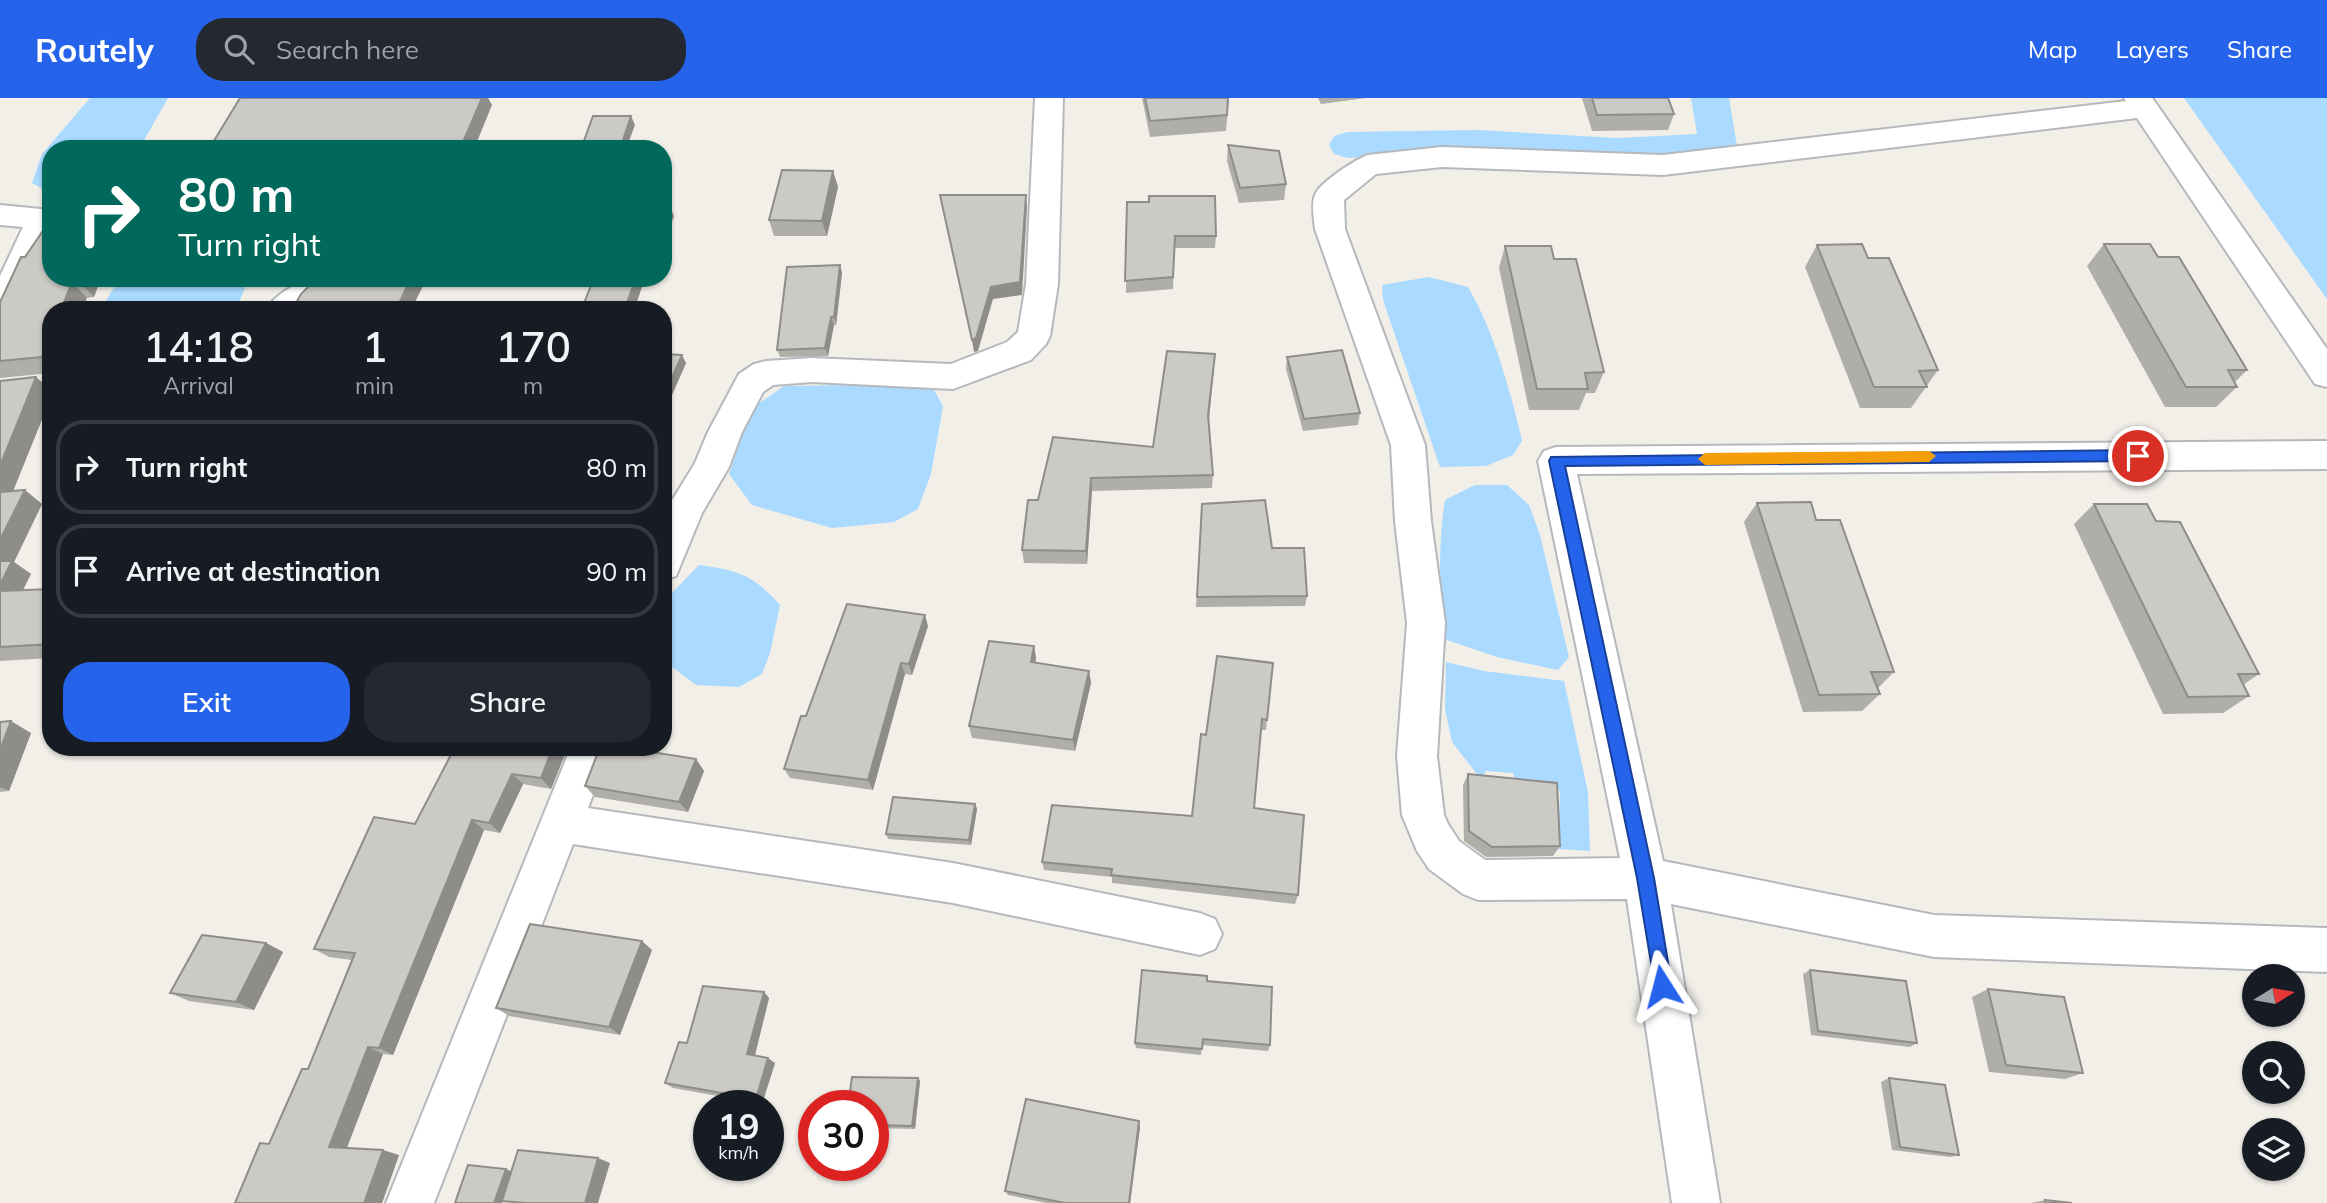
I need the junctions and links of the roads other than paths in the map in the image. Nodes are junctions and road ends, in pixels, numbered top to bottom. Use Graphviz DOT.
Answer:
graph roads {
  1 [pos="1049,98"];
  2 [pos="2142,103"];
  3 [pos="0,215"];
  4 [pos="42,218"];
  5 [pos="42,220"];
  6 [pos="0,309"];
  7 [pos="2327,374"];
  8 [pos="2327,455"];
  9 [pos="674,517"];
  10 [pos="587,756"];
  11 [pos="561,823"];
  12 [pos="1645,878"];
  13 [pos="1200,934"];
  14 [pos="2327,950"];
  15 [pos="410,1203"];
  16 [pos="1696,1203"];
  1 -- 9 [label="street"];
  2 -- 7 [label="street"];
  2 -- 12 [label="street"];
  3 -- 4 [label="street"];
  5 -- 6 [label="street"];
  8 -- 12 [label="street"];
  10 -- 11 [label="street"];
  11 -- 13 [label="street"];
  11 -- 15 [label="street"];
  12 -- 14 [label="street"];
  12 -- 16 [label="street"];
}
